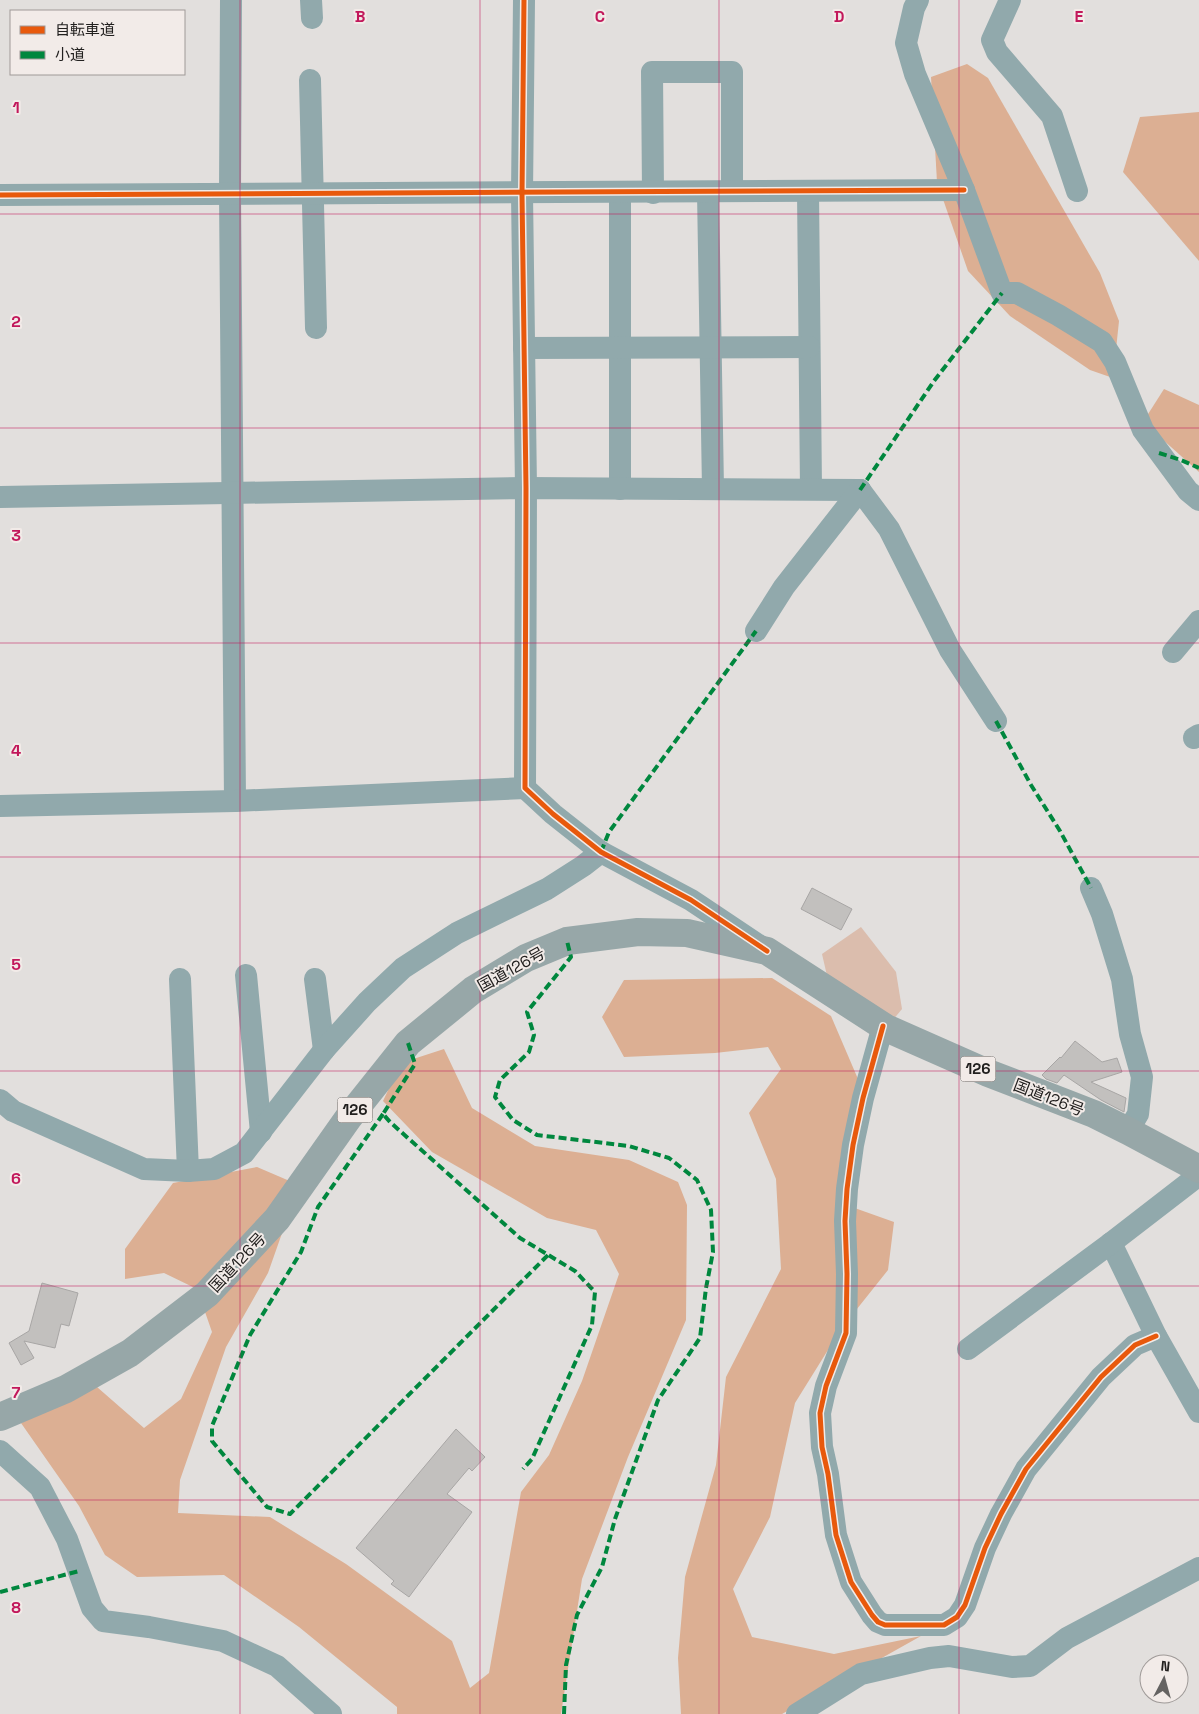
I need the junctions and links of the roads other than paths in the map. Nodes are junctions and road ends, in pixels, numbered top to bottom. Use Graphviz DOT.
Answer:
graph roads {
  1 [pos="231,0"];
  2 [pos="524,0"];
  3 [pos="918,0"];
  4 [pos="1010,0"];
  5 [pos="310,80"];
  6 [pos="964,190"];
  7 [pos="732,191"];
  8 [pos="808,191"];
  9 [pos="1077,191"];
  10 [pos="708,192"];
  11 [pos="230,193"];
  12 [pos="313,193"];
  13 [pos="620,193"];
  14 [pos="653,193"];
  15 [pos="522,194"];
  16 [pos="0,195"];
  17 [pos="316,328"];
  18 [pos="711,347"];
  19 [pos="524,348"];
  20 [pos="620,348"];
  21 [pos="809,348"];
  22 [pos="526,488"];
  23 [pos="620,488"];
  24 [pos="713,489"];
  25 [pos="811,489"];
  26 [pos="860,490"];
  27 [pos="232,494"];
  28 [pos="0,497"];
  29 [pos="1199,500"];
  30 [pos="1199,621"];
  31 [pos="756,631"];
  32 [pos="1173,652"];
  33 [pos="996,721"];
  34 [pos="525,788"];
  35 [pos="235,801"];
  36 [pos="0,806"];
  37 [pos="601,852"];
  38 [pos="1091,888"];
  39 [pos="767,951"];
  40 [pos="246,975"];
  41 [pos="180,979"];
  42 [pos="315,979"];
  43 [pos="883,1026"];
  44 [pos="324,1050"];
  45 [pos="0,1100"];
  46 [pos="1128,1131"];
  47 [pos="262,1132"];
  48 [pos="1199,1169"];
  49 [pos="188,1171"];
  50 [pos="1199,1175"];
  51 [pos="1111,1243"];
  52 [pos="1156,1336"];
  53 [pos="968,1349"];
  54 [pos="1199,1412"];
  55 [pos="0,1417"];
  56 [pos="0,1451"];
  57 [pos="1199,1569"];
  58 [pos="331,1714"];
  59 [pos="797,1714"];
  1 -- 11 [label="street"];
  2 -- 15 [label="street"];
  3 -- 6 [label="street"];
  4 -- 9 [label="street"];
  5 -- 12 [label="street"];
  6 -- 8 [label="street"];
  6 -- 29 [label="street"];
  7 -- 8 [label="street"];
  7 -- 10 [label="street"];
  7 -- 14 [label="street"];
  8 -- 21 [label="street"];
  10 -- 14 [label="street"];
  10 -- 18 [label="street"];
  11 -- 12 [label="street"];
  11 -- 16 [label="street"];
  11 -- 27 [label="street"];
  12 -- 15 [label="street"];
  12 -- 17 [label="street"];
  13 -- 14 [label="street"];
  13 -- 15 [label="street"];
  13 -- 20 [label="street"];
  15 -- 19 [label="street"];
  18 -- 20 [label="street"];
  18 -- 21 [label="street"];
  18 -- 24 [label="street"];
  19 -- 20 [label="street"];
  19 -- 22 [label="street"];
  20 -- 23 [label="street"];
  21 -- 25 [label="street"];
  22 -- 23 [label="street"];
  22 -- 27 [label="street"];
  22 -- 34 [label="street"];
  23 -- 24 [label="street"];
  24 -- 25 [label="street"];
  25 -- 26 [label="street"];
  26 -- 31 [label="street"];
  26 -- 33 [label="street"];
  27 -- 28 [label="street"];
  27 -- 35 [label="street"];
  30 -- 32 [label="street"];
  34 -- 35 [label="street"];
  34 -- 37 [label="street"];
  35 -- 36 [label="street"];
  37 -- 39 [label="street"];
  37 -- 44 [label="street"];
  38 -- 46 [label="street"];
  39 -- 43 [label="highway, 国道126号 / 126"];
  39 -- 55 [label="highway, 国道126号 / 126"];
  40 -- 47 [label="street"];
  41 -- 49 [label="street"];
  42 -- 44 [label="street"];
  43 -- 46 [label="highway, 国道126号 / 126"];
  43 -- 52 [label="street"];
  44 -- 47 [label="street"];
  45 -- 49 [label="street"];
  46 -- 48 [label="highway, 国道126号 / 126"];
  47 -- 49 [label="street"];
  50 -- 51 [label="street"];
  51 -- 52 [label="street"];
  51 -- 53 [label="street"];
  52 -- 54 [label="street"];
  56 -- 58 [label="street"];
  57 -- 59 [label="street"];
}
